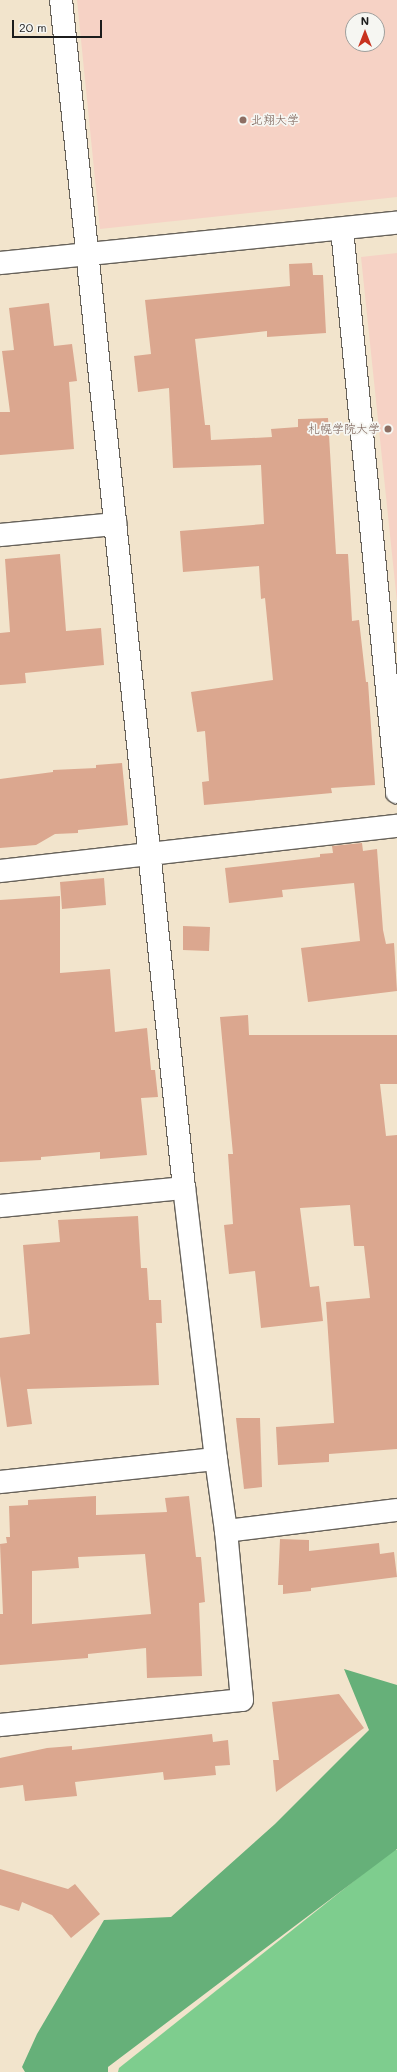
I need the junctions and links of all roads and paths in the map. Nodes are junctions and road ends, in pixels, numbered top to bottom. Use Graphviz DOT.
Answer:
graph roads {
  1 [pos="61,0"];
  2 [pos="397,223"];
  3 [pos="342,229"];
  4 [pos="87,254"];
  5 [pos="0,263"];
  6 [pos="115,524"];
  7 [pos="0,535"];
  8 [pos="397,792"];
  9 [pos="397,826"];
  10 [pos="150,855"];
  11 [pos="0,871"];
  12 [pos="184,1188"];
  13 [pos="0,1206"];
  14 [pos="216,1459"];
  15 [pos="0,1482"];
  16 [pos="397,1510"];
  17 [pos="226,1531"];
  18 [pos="0,1725"];
  1 -- 4 [label="street"];
  2 -- 3 [label="street"];
  3 -- 4 [label="street"];
  3 -- 8 [label="street"];
  4 -- 5 [label="street"];
  4 -- 6 [label="street"];
  6 -- 7 [label="street"];
  6 -- 10 [label="street"];
  9 -- 10 [label="street"];
  10 -- 11 [label="street"];
  10 -- 12 [label="street"];
  12 -- 13 [label="street"];
  12 -- 14 [label="street"];
  14 -- 15 [label="street"];
  14 -- 17 [label="street"];
  16 -- 17 [label="street"];
  17 -- 18 [label="street"];
}
